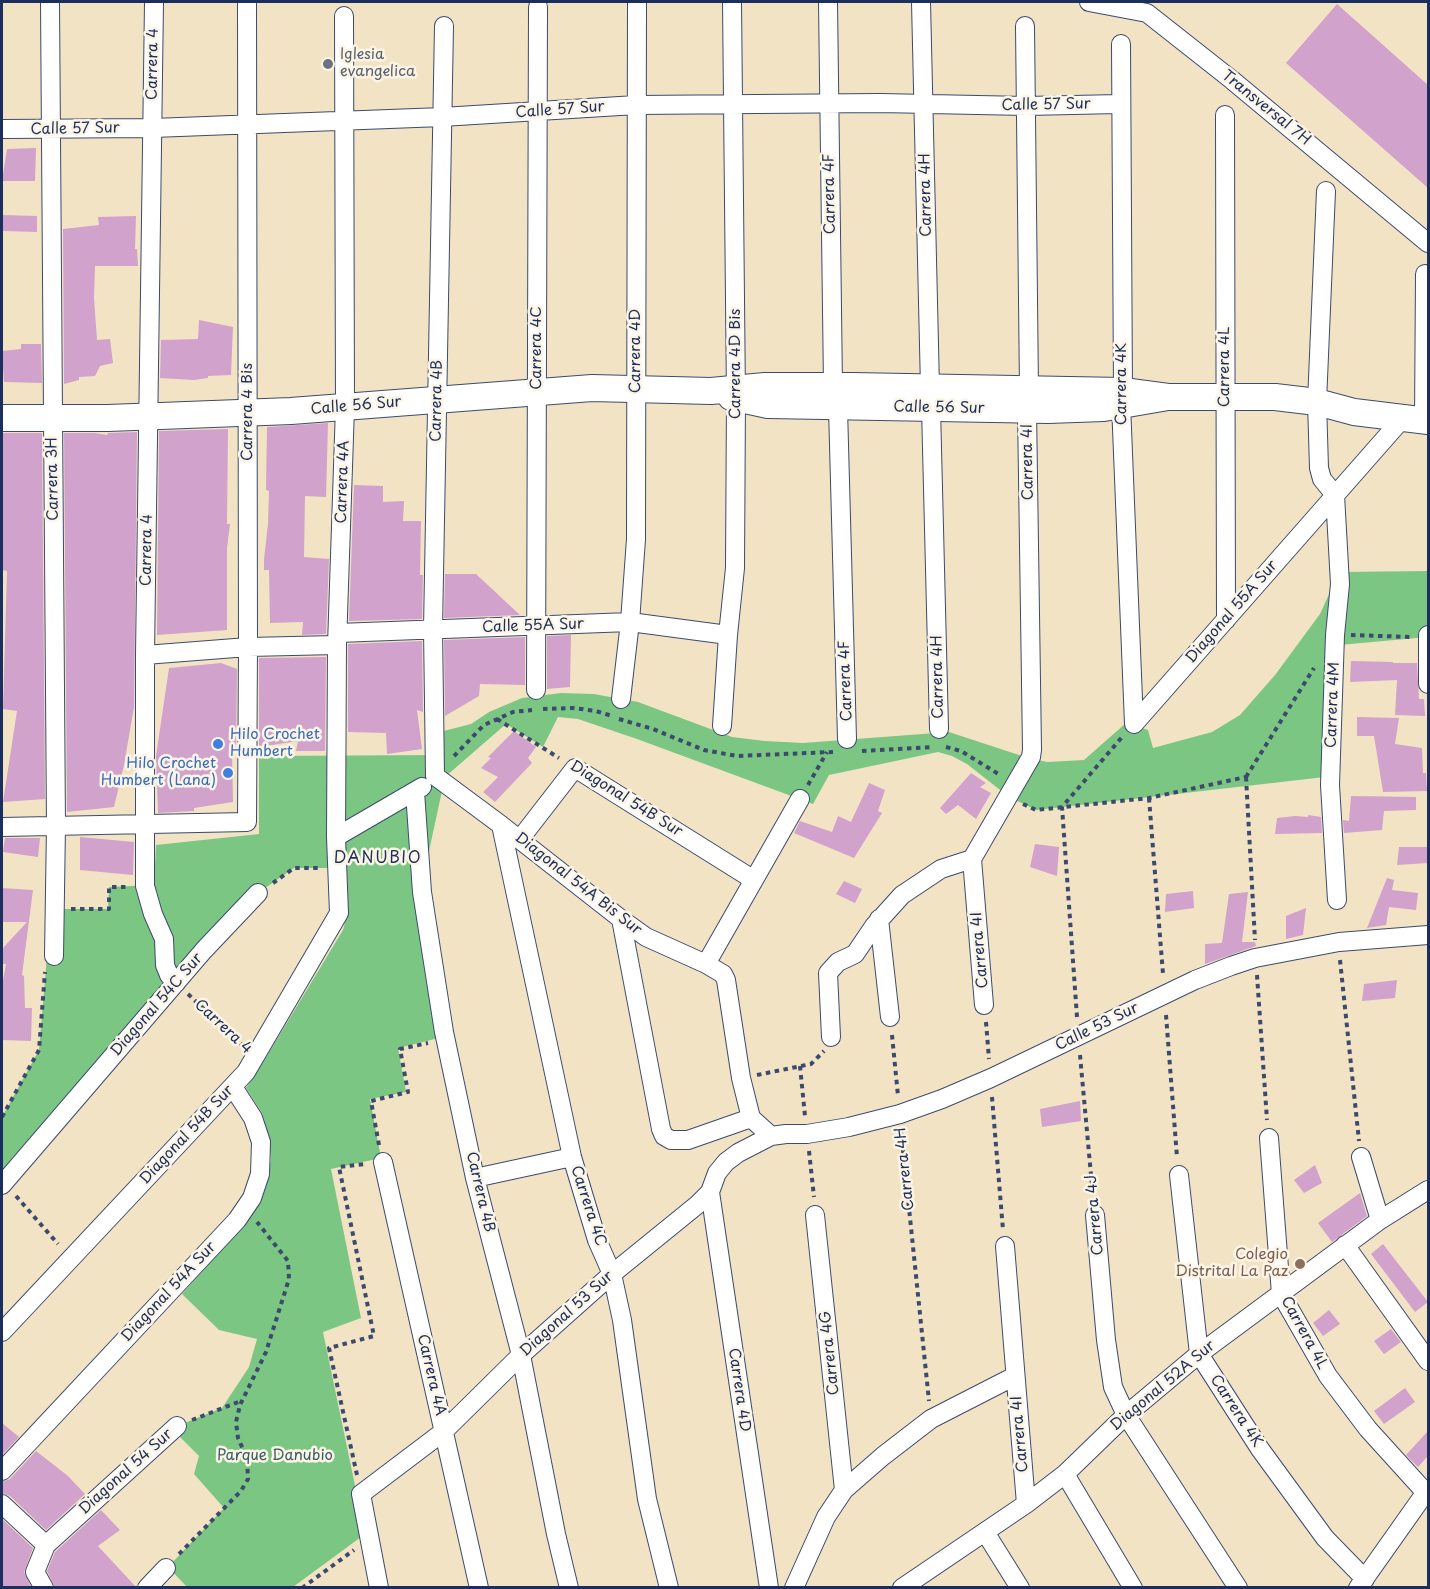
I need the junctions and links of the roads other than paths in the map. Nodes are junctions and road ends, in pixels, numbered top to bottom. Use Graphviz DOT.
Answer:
graph roads {
  1 [pos="50,2"];
  2 [pos="154,2"];
  3 [pos="247,2"];
  4 [pos="637,2"];
  5 [pos="732,2"];
  6 [pos="828,2"];
  7 [pos="921,2"];
  8 [pos="1089,2"];
  9 [pos="538,7"];
  10 [pos="344,16"];
  11 [pos="444,26"];
  12 [pos="1025,26"];
  13 [pos="1120,44"];
  14 [pos="829,103"];
  15 [pos="733,104"];
  16 [pos="924,104"];
  17 [pos="1119,104"];
  18 [pos="636,105"];
  19 [pos="1026,106"];
  20 [pos="538,111"];
  21 [pos="1225,115"];
  22 [pos="442,117"];
  23 [pos="344,121"];
  24 [pos="248,124"];
  25 [pos="153,128"];
  26 [pos="2,129"];
  27 [pos="51,129"];
  28 [pos="1326,191"];
  29 [pos="1428,243"];
  30 [pos="1425,274"];
  31 [pos="636,390"];
  32 [pos="537,391"];
  33 [pos="736,393"];
  34 [pos="836,397"];
  35 [pos="1122,397"];
  36 [pos="1225,397"];
  37 [pos="931,398"];
  38 [pos="437,399"];
  39 [pos="1028,399"];
  40 [pos="1317,402"];
  41 [pos="345,407"];
  42 [pos="248,413"];
  43 [pos="149,416"];
  44 [pos="2,418"];
  45 [pos="53,418"];
  46 [pos="1418,420"];
  47 [pos="1335,495"];
  48 [pos="1226,620"];
  49 [pos="630,622"];
  50 [pos="536,627"];
  51 [pos="433,629"];
  52 [pos="728,634"];
  53 [pos="1428,636"];
  54 [pos="337,639"];
  55 [pos="248,647"];
  56 [pos="145,655"];
  57 [pos="1428,684"];
  58 [pos="536,690"];
  59 [pos="621,699"];
  60 [pos="1134,724"];
  61 [pos="722,726"];
  62 [pos="939,729"];
  63 [pos="847,739"];
  64 [pos="435,776"];
  65 [pos="415,792"];
  66 [pos="800,799"];
  67 [pos="146,824"];
  68 [pos="501,825"];
  69 [pos="56,826"];
  70 [pos="2,827"];
  71 [pos="336,837"];
  72 [pos="520,839"];
  73 [pos="972,859"];
  74 [pos="754,880"];
  75 [pos="258,893"];
  76 [pos="1337,900"];
  77 [pos="339,913"];
  78 [pos="621,919"];
  79 [pos="879,919"];
  80 [pos="1428,935"];
  81 [pos="50,956"];
  82 [pos="706,964"];
  83 [pos="176,983"];
  84 [pos="984,1005"];
  85 [pos="890,1017"];
  86 [pos="831,1037"];
  87 [pos="233,1087"];
  88 [pos="751,1118"];
  89 [pos="771,1136"];
  90 [pos="1269,1138"];
  91 [pos="1361,1156"];
  92 [pos="572,1157"];
  93 [pos="383,1162"];
  94 [pos="1179,1176"];
  95 [pos="475,1178"];
  96 [pos="3,1183"];
  97 [pos="1428,1191"];
  98 [pos="710,1192"];
  99 [pos="815,1215"];
  100 [pos="1095,1215"];
  101 [pos="1380,1220"];
  102 [pos="1005,1245"];
  103 [pos="1345,1245"];
  104 [pos="612,1274"];
  105 [pos="1281,1294"];
  106 [pos="2,1332"];
  107 [pos="1199,1354"];
  108 [pos="521,1355"];
  109 [pos="1428,1361"];
  110 [pos="1016,1376"];
  111 [pos="1126,1415"];
  112 [pos="177,1426"];
  113 [pos="443,1432"];
  114 [pos="2,1471"];
  115 [pos="1065,1474"];
  116 [pos="844,1490"];
  117 [pos="1427,1491"];
  118 [pos="2,1504"];
  119 [pos="1026,1504"];
  120 [pos="985,1532"];
  121 [pos="46,1545"];
  122 [pos="166,1568"];
  123 [pos="40,1580"];
  124 [pos="1362,1583"];
  125 [pos="908,1586"];
  126 [pos="147,1587"];
  127 [pos="379,1587"];
  128 [pos="479,1587"];
  129 [pos="570,1587"];
  130 [pos="669,1587"];
  131 [pos="769,1587"];
  132 [pos="794,1587"];
  133 [pos="1020,1587"];
  134 [pos="1133,1587"];
  135 [pos="1238,1587"];
  1 -- 27 [label="street, Carrera 3H"];
  2 -- 25 [label="street, Carrera 4"];
  3 -- 24 [label="street, Carrera 4 Bis"];
  4 -- 18 [label="street, Carrera 4D"];
  5 -- 15 [label="street, Carrera 4D Bis"];
  6 -- 14 [label="street, Carrera 4F"];
  7 -- 16 [label="street, Carrera 4H"];
  8 -- 29 [label="street, Transversal 7H"];
  9 -- 20 [label="street, Carrera 4C"];
  10 -- 23 [label="street, Carrera 4A"];
  11 -- 22 [label="street, Carrera 4B"];
  12 -- 19 [label="street, Carrera 4I"];
  13 -- 17 [label="street, Carrera 4K"];
  14 -- 15 [label="street, Calle 57 Sur"];
  14 -- 16 [label="street, Calle 57 Sur"];
  14 -- 34 [label="street, Carrera 4F"];
  15 -- 18 [label="street, Calle 57 Sur"];
  15 -- 33 [label="street, Carrera 4D Bis"];
  16 -- 19 [label="street, Calle 57 Sur"];
  16 -- 37 [label="street, Carrera 4H"];
  17 -- 19 [label="street, Calle 57 Sur"];
  17 -- 35 [label="street, Carrera 4K"];
  18 -- 20 [label="street, Calle 57 Sur"];
  18 -- 31 [label="street, Carrera 4D"];
  19 -- 39 [label="street, Carrera 4I"];
  20 -- 22 [label="street, Calle 57 Sur"];
  20 -- 32 [label="street, Carrera 4C"];
  21 -- 36 [label="street, Carrera 4L"];
  22 -- 23 [label="street, Calle 57 Sur"];
  22 -- 38 [label="street, Carrera 4B"];
  23 -- 24 [label="street, Calle 57 Sur"];
  23 -- 41 [label="street, Carrera 4A"];
  24 -- 25 [label="street, Calle 57 Sur"];
  24 -- 42 [label="street, Carrera 4 Bis"];
  25 -- 27 [label="street, Calle 57 Sur"];
  25 -- 43 [label="street, Carrera 4"];
  26 -- 27 [label="street, Calle 57 Sur"];
  27 -- 45 [label="street, Carrera 3H"];
  28 -- 40 [label="street, Carrera 4M"];
  30 -- 46 [label="street"];
  31 -- 32 [label="street, Calle 56 Sur"];
  31 -- 33 [label="street, Calle 56 Sur"];
  31 -- 49 [label="street, Carrera 4D"];
  32 -- 38 [label="street, Calle 56 Sur"];
  32 -- 50 [label="street, Carrera 4C"];
  33 -- 34 [label="street, Calle 56 Sur"];
  33 -- 52 [label="street, Carrera 4D Bis"];
  34 -- 37 [label="street, Calle 56 Sur"];
  34 -- 63 [label="street, Carrera 4F"];
  35 -- 36 [label="street, Calle 56 Sur"];
  35 -- 39 [label="street, Calle 56 Sur"];
  35 -- 60 [label="street, Carrera 4K"];
  36 -- 40 [label="street, Calle 56 Sur"];
  36 -- 48 [label="street, Carrera 4L"];
  37 -- 39 [label="street, Calle 56 Sur"];
  37 -- 62 [label="street, Carrera 4H"];
  38 -- 41 [label="street, Calle 56 Sur"];
  38 -- 51 [label="street, Carrera 4B"];
  39 -- 73 [label="street, Carrera 4I"];
  40 -- 46 [label="street, Calle 56 Sur"];
  40 -- 47 [label="street, Carrera 4M"];
  41 -- 42 [label="street, Calle 56 Sur"];
  41 -- 54 [label="street, Carrera 4A"];
  42 -- 43 [label="street, Calle 56 Sur"];
  42 -- 55 [label="street, Carrera 4 Bis"];
  43 -- 45 [label="street, Calle 56 Sur"];
  43 -- 56 [label="street, Carrera 4"];
  44 -- 45 [label="street, Calle 56 Sur"];
  45 -- 69 [label="street, Carrera 3H"];
  46 -- 47 [label="street, Diagonal 55A Sur"];
  47 -- 48 [label="street, Diagonal 55A Sur"];
  47 -- 76 [label="street, Carrera 4M"];
  48 -- 60 [label="street, Diagonal 55A Sur"];
  49 -- 50 [label="street, Calle 55A Sur"];
  49 -- 52 [label="street, Calle 55A Sur"];
  49 -- 59 [label="street, Carrera 4D"];
  50 -- 51 [label="street, Calle 55A Sur"];
  50 -- 58 [label="street, Carrera 4C"];
  51 -- 54 [label="street, Calle 55A Sur"];
  51 -- 64 [label="street, Carrera 4B"];
  52 -- 61 [label="street, Carrera 4D Bis"];
  53 -- 57 [label="street"];
  54 -- 55 [label="street, Calle 55A Sur"];
  54 -- 71 [label="street, Carrera 4A"];
  55 -- 56 [label="street, Calle 55A Sur"];
  55 -- 67 [label="street, Carrera 4 Bis"];
  56 -- 67 [label="street, Carrera 4"];
  64 -- 65 [label="street"];
  64 -- 68 [label="street, Diagonal 54A Bis Sur"];
  65 -- 71 [label="street"];
  65 -- 95 [label="street, Carrera 4B"];
  66 -- 74 [label="street"];
  67 -- 69 [label="street"];
  67 -- 83 [label="street, Carrera 4"];
  68 -- 72 [label="street, Diagonal 54A Bis Sur"];
  68 -- 92 [label="street, Carrera 4C"];
  69 -- 70 [label="street"];
  69 -- 81 [label="street, Carrera 3H"];
  71 -- 77 [label="street, Carrera 4A"];
  72 -- 74 [label="street, Diagonal 54B Sur"];
  72 -- 78 [label="street, Diagonal 54A Bis Sur"];
  73 -- 79 [label="street"];
  73 -- 84 [label="street, Carrera 4I"];
  74 -- 82 [label="street"];
  75 -- 83 [label="street, Diagonal 54C Sur"];
  77 -- 87 [label="street, Diagonal 54B Sur"];
  78 -- 82 [label="street, Diagonal 54A Bis Sur"];
  78 -- 88 [label="street"];
  79 -- 85 [label="street"];
  79 -- 86 [label="street"];
  80 -- 89 [label="street, Calle 53 Sur"];
  82 -- 88 [label="street, Diagonal 54A Bis Sur"];
  83 -- 96 [label="street, Diagonal 54C Sur"];
  87 -- 106 [label="street, Diagonal 54B Sur"];
  87 -- 114 [label="street, Diagonal 54A Sur"];
  88 -- 89 [label="street"];
  89 -- 98 [label="street, Diagonal 53 Sur"];
  90 -- 105 [label="street, Carrera 4L"];
  91 -- 101 [label="street"];
  92 -- 95 [label="street"];
  92 -- 104 [label="street, Carrera 4C"];
  93 -- 113 [label="street, Carrera 4A"];
  94 -- 107 [label="street, Carrera 4K"];
  95 -- 108 [label="street, Carrera 4B"];
  97 -- 101 [label="street, Diagonal 52A Sur"];
  98 -- 104 [label="street, Diagonal 53 Sur"];
  98 -- 131 [label="street, Carrera 4D"];
  99 -- 116 [label="street, Carrera 4G"];
  100 -- 111 [label="street, Carrera 4J"];
  101 -- 103 [label="street, Diagonal 52A Sur"];
  102 -- 110 [label="street, Carrera 4I"];
  103 -- 105 [label="street, Diagonal 52A Sur"];
  103 -- 109 [label="street"];
  104 -- 108 [label="street, Diagonal 53 Sur"];
  104 -- 130 [label="street, Carrera 4C"];
  105 -- 107 [label="street, Diagonal 52A Sur"];
  105 -- 117 [label="street, Carrera 4L"];
  107 -- 111 [label="street, Diagonal 52A Sur"];
  107 -- 124 [label="street, Carrera 4K"];
  108 -- 113 [label="street, Diagonal 53 Sur"];
  108 -- 129 [label="street, Carrera 4B"];
  110 -- 116 [label="street"];
  110 -- 119 [label="street, Carrera 4I"];
  111 -- 115 [label="street, Diagonal 52A Sur"];
  111 -- 135 [label="street, Carrera 4J"];
  112 -- 121 [label="street, Diagonal 54 Sur"];
  113 -- 127 [label="street, Diagonal 53 Sur"];
  113 -- 128 [label="street, Carrera 4A"];
  115 -- 119 [label="street, Diagonal 52A Sur"];
  115 -- 134 [label="street"];
  116 -- 132 [label="street"];
  117 -- 124 [label="street"];
  118 -- 121 [label="street"];
  119 -- 120 [label="street, Diagonal 52A Sur"];
  120 -- 125 [label="street, Diagonal 52A Sur"];
  120 -- 133 [label="street"];
  121 -- 123 [label="street, Diagonal 54 Sur"];
  122 -- 126 [label="street"];
}
